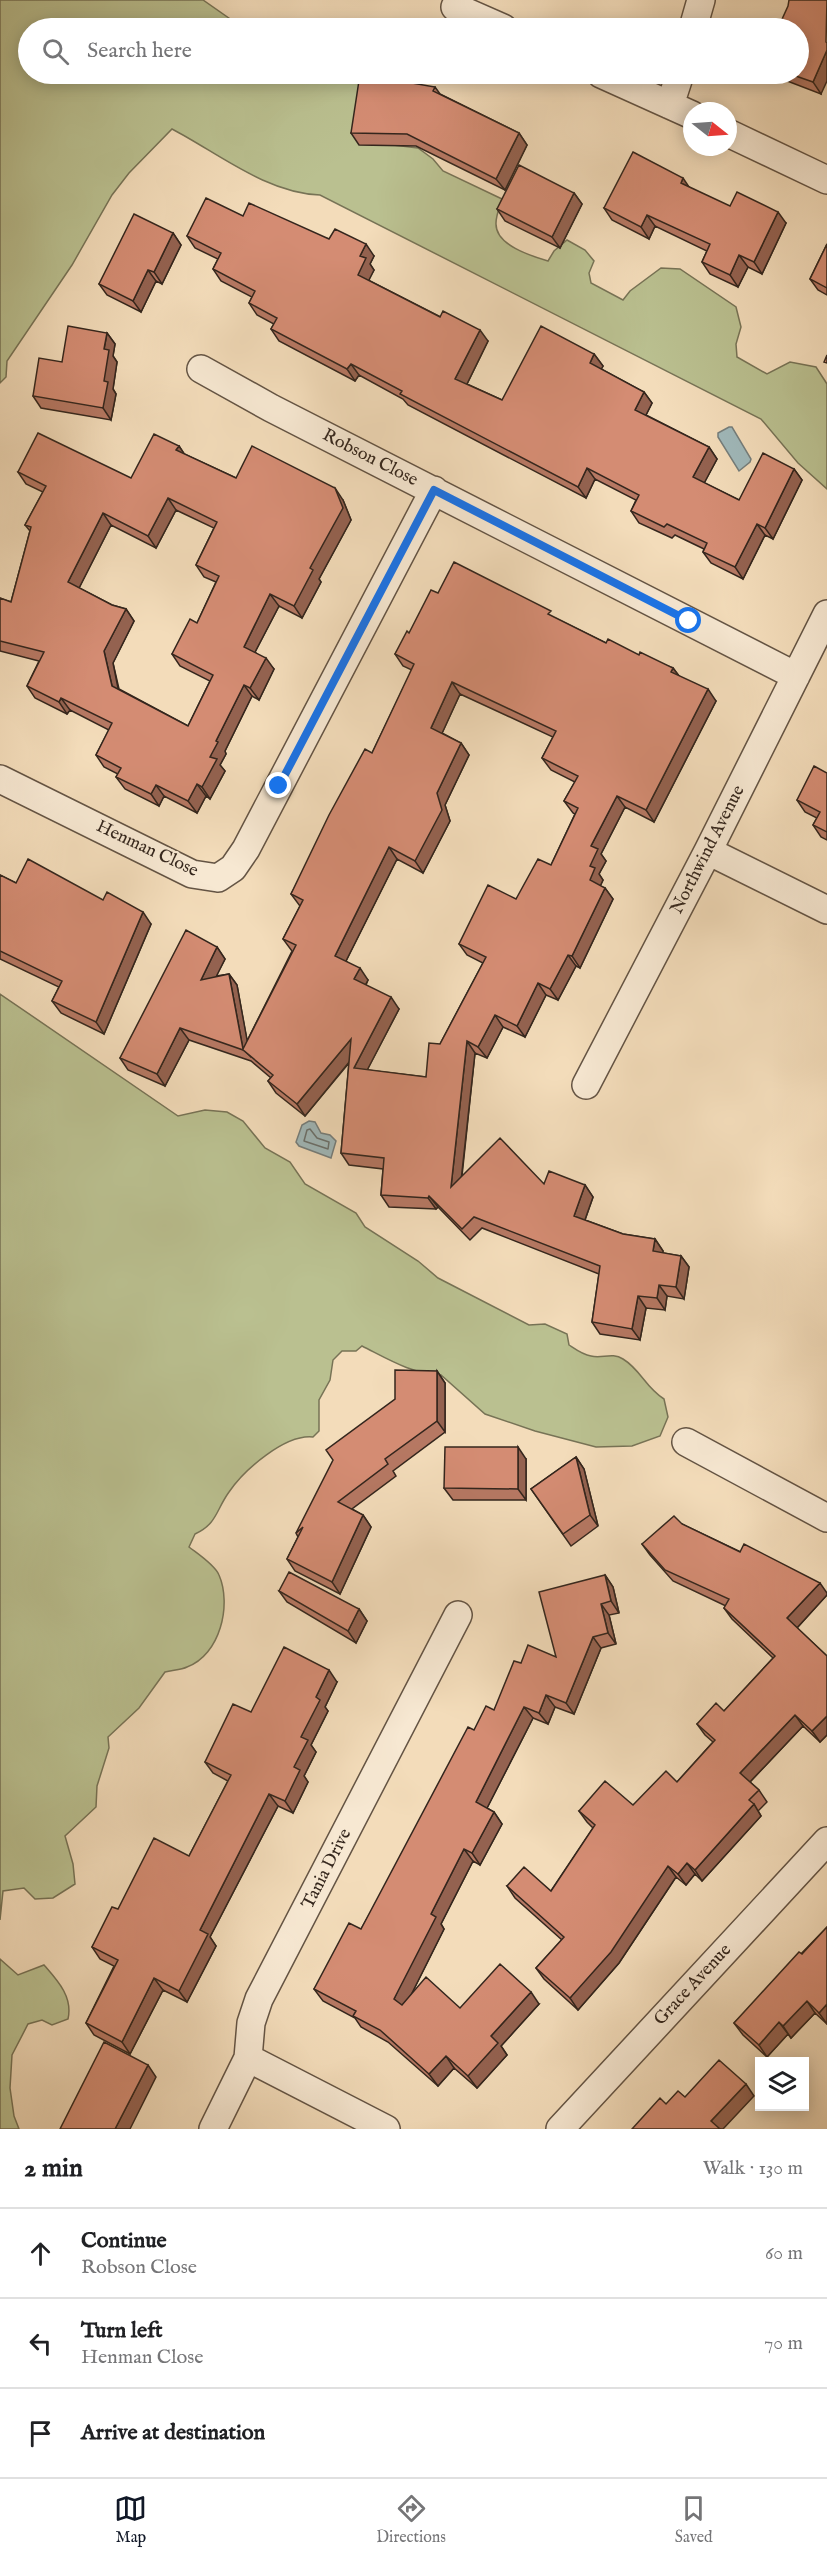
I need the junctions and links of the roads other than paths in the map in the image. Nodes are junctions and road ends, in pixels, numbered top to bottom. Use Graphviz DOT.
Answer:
graph roads {
  1 [pos="700,0"];
  2 [pos="455,7"];
  3 [pos="480,18"];
  4 [pos="696,18"];
  5 [pos="623,84"];
  6 [pos="680,84"];
  7 [pos="681,110"];
  8 [pos="737,137"];
  9 [pos="827,180"];
  10 [pos="201,369"];
  11 [pos="434,490"];
  12 [pos="827,614"];
  13 [pos="796,676"];
  14 [pos="0,779"];
  15 [pos="708,851"];
  16 [pos="827,910"];
  17 [pos="586,1084"];
  18 [pos="686,1442"];
  19 [pos="827,1518"];
  20 [pos="458,1615"];
  21 [pos="827,1841"];
  22 [pos="248,2058"];
  23 [pos="213,2129"];
  24 [pos="386,2129"];
  25 [pos="560,2129"];
  1 -- 4 [label="street"];
  2 -- 3 [label="street"];
  5 -- 7 [label="street"];
  6 -- 7 [label="street"];
  8 -- 9 [label="street"];
  10 -- 11 [label="street, Robson Close"];
  11 -- 13 [label="street, Robson Close"];
  11 -- 14 [label="street, Henman Close"];
  12 -- 13 [label="street, Northwind Avenue"];
  13 -- 15 [label="street, Northwind Avenue"];
  15 -- 16 [label="street"];
  15 -- 17 [label="street, Northwind Avenue"];
  18 -- 19 [label="street"];
  20 -- 22 [label="street, Tania Drive"];
  21 -- 25 [label="street, Grace Avenue"];
  22 -- 23 [label="street, Tania Drive"];
  22 -- 24 [label="street"];
}
